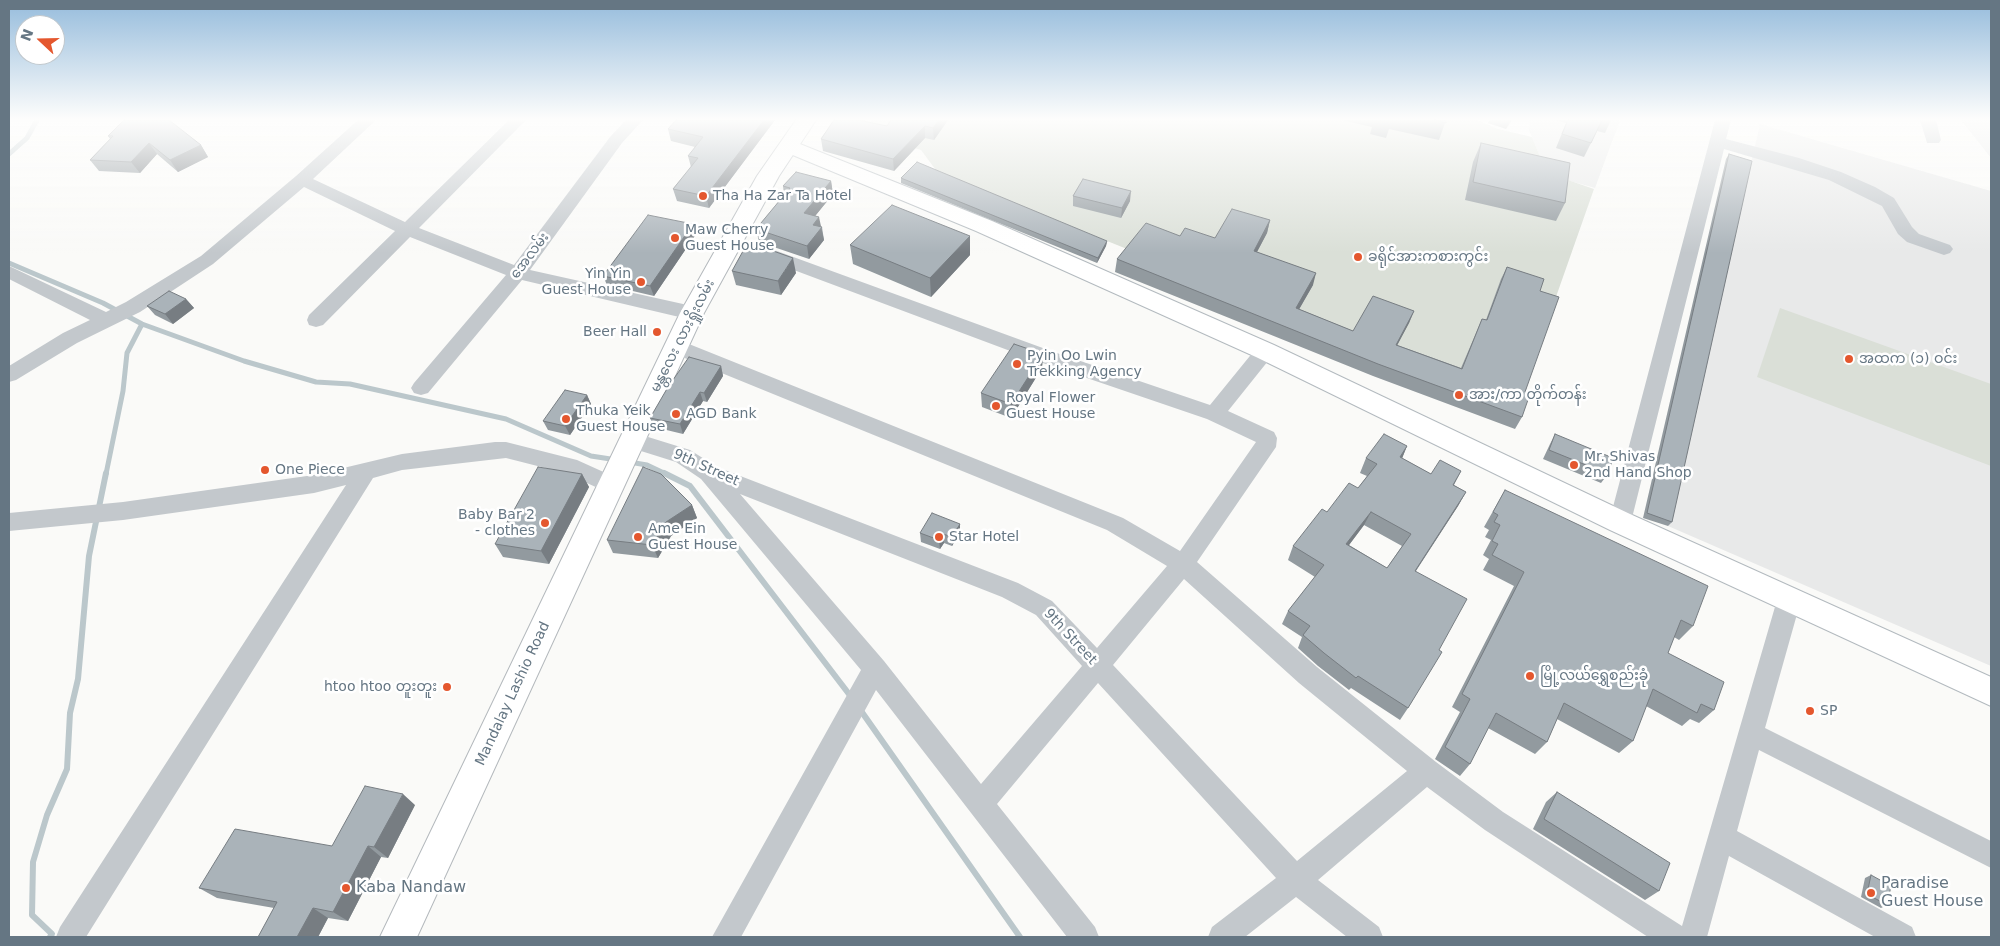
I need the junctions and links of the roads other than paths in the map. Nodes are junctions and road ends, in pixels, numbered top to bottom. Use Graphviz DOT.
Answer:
graph roads {
  1 [pos="319,164"];
  2 [pos="474,164"];
  3 [pos="598,164"];
  4 [pos="777,164"];
  5 [pos="834,164"];
  6 [pos="1711,164"];
  7 [pos="1799,164"];
  8 [pos="302,180"];
  9 [pos="408,230"];
  10 [pos="733,241"];
  11 [pos="1944,249"];
  12 [pos="9,272"];
  13 [pos="518,274"];
  14 [pos="692,313"];
  15 [pos="107,319"];
  16 [pos="316,320"];
  17 [pos="677,347"];
  18 [pos="1265,351"];
  19 [pos="9,375"];
  20 [pos="421,388"];
  21 [pos="1214,414"];
  22 [pos="622,462"];
  23 [pos="365,472"];
  24 [pos="709,473"];
  25 [pos="9,522"];
  26 [pos="1620,522"];
  27 [pos="1183,564"];
  28 [pos="1789,600"];
  29 [pos="1096,665"];
  30 [pos="875,669"];
  31 [pos="1991,692"];
  32 [pos="1752,734"];
  33 [pos="1427,771"];
  34 [pos="980,806"];
  35 [pos="1721,837"];
  36 [pos="1991,855"];
  37 [pos="1296,880"];
  38 [pos="70,937"];
  39 [pos="398,937"];
  40 [pos="726,937"];
  41 [pos="1085,937"];
  42 [pos="1222,937"];
  43 [pos="1369,937"];
  44 [pos="1673,937"];
  45 [pos="1693,937"];
  46 [pos="1902,937"];
  1 -- 8 [label="street"];
  2 -- 9 [label="street"];
  3 -- 13 [label="street, အေလမ်း"];
  4 -- 10 [label="main road, မန္တလေး လားရှိုးလမ်း"];
  5 -- 18 [label="main road"];
  6 -- 26 [label="street"];
  7 -- 11 [label="street"];
  8 -- 9 [label="street"];
  8 -- 15 [label="street"];
  9 -- 13 [label="street"];
  9 -- 16 [label="street"];
  10 -- 14 [label="main road, မန္တလေး လားရှိုးလမ်း"];
  10 -- 21 [label="street"];
  12 -- 15 [label="street"];
  13 -- 14 [label="street"];
  13 -- 20 [label="street, အေလမ်း"];
  14 -- 17 [label="main road, မန္တလေး လားရှိုးလမ်း"];
  15 -- 19 [label="street"];
  17 -- 22 [label="main road, မန္တလေး လားရှိုးလမ်း"];
  17 -- 27 [label="street"];
  18 -- 21 [label="street"];
  18 -- 26 [label="main road"];
  21 -- 27 [label="street"];
  22 -- 23 [label="street, 9th Street"];
  22 -- 24 [label="street, 9th Street"];
  22 -- 39 [label="main road, Mandalay Lashio Road"];
  23 -- 25 [label="street, 9th Street"];
  23 -- 38 [label="street"];
  24 -- 29 [label="street, 9th Street"];
  24 -- 30 [label="street"];
  26 -- 28 [label="main road"];
  27 -- 29 [label="street"];
  27 -- 33 [label="street"];
  28 -- 31 [label="main road"];
  28 -- 32 [label="street"];
  29 -- 34 [label="street"];
  29 -- 37 [label="street, 9th Street"];
  30 -- 34 [label="street"];
  30 -- 40 [label="street"];
  32 -- 35 [label="street"];
  32 -- 36 [label="street"];
  33 -- 37 [label="street"];
  33 -- 44 [label="street"];
  34 -- 41 [label="street"];
  35 -- 45 [label="street"];
  35 -- 46 [label="street"];
  37 -- 42 [label="street"];
  37 -- 43 [label="street, 9th Street"];
}
